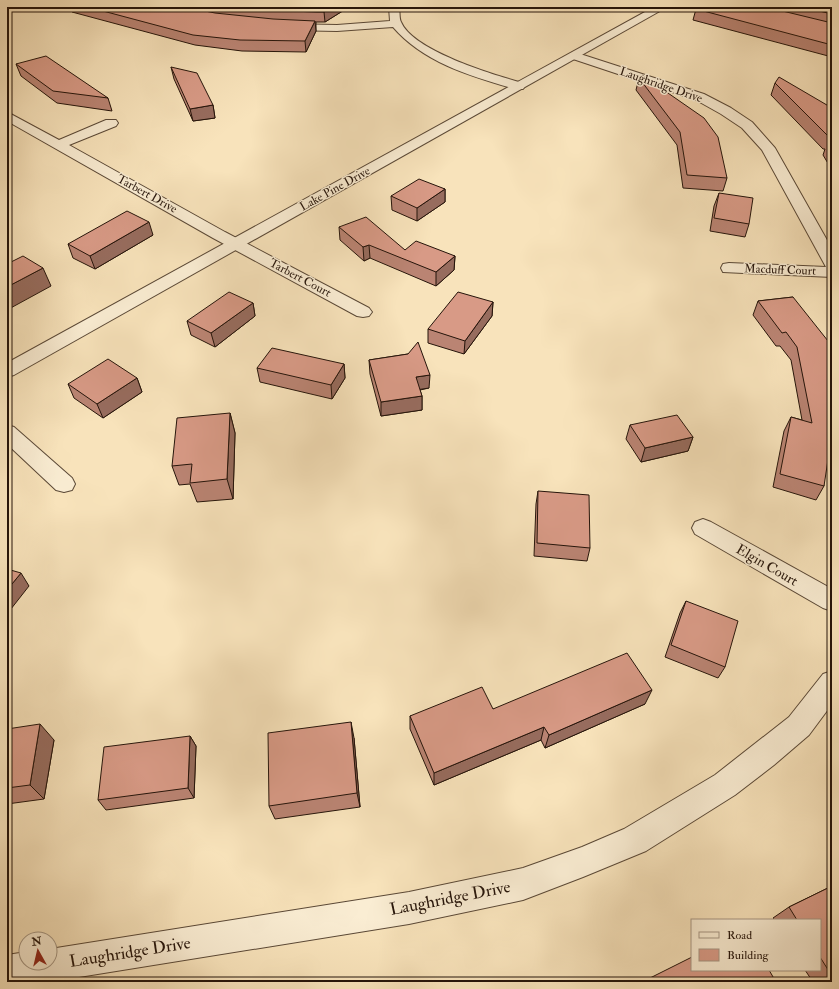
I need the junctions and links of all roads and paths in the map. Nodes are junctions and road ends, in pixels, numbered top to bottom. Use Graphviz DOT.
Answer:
graph roads {
  1 [pos="394,7"];
  2 [pos="662,7"];
  3 [pos="396,24"];
  4 [pos="273,26"];
  5 [pos="574,56"];
  6 [pos="519,86"];
  7 [pos="7,116"];
  8 [pos="111,123"];
  9 [pos="58,145"];
  10 [pos="236,244"];
  11 [pos="832,264"];
  12 [pos="729,268"];
  13 [pos="832,272"];
  14 [pos="363,312"];
  15 [pos="7,371"];
  16 [pos="7,432"];
  17 [pos="64,484"];
  18 [pos="703,528"];
  19 [pos="832,602"];
  20 [pos="832,683"];
  21 [pos="7,972"];
  1 -- 3 [label="street"];
  2 -- 5 [label="street, Lake Pine Drive"];
  3 -- 4 [label="street"];
  3 -- 6 [label="street"];
  5 -- 6 [label="street, Lake Pine Drive"];
  5 -- 11 [label="street, Laughridge Drive"];
  6 -- 10 [label="street, Lake Pine Drive"];
  7 -- 9 [label="street, Tarbert Drive"];
  8 -- 9 [label="street"];
  9 -- 10 [label="street, Tarbert Drive"];
  10 -- 14 [label="street, Tarbert Court"];
  10 -- 15 [label="street, Lake Pine Drive"];
  12 -- 13 [label="street, Macduff Court"];
  16 -- 17 [label="street"];
  18 -- 19 [label="street, Elgin Court"];
  20 -- 21 [label="street, Laughridge Drive"];
}
